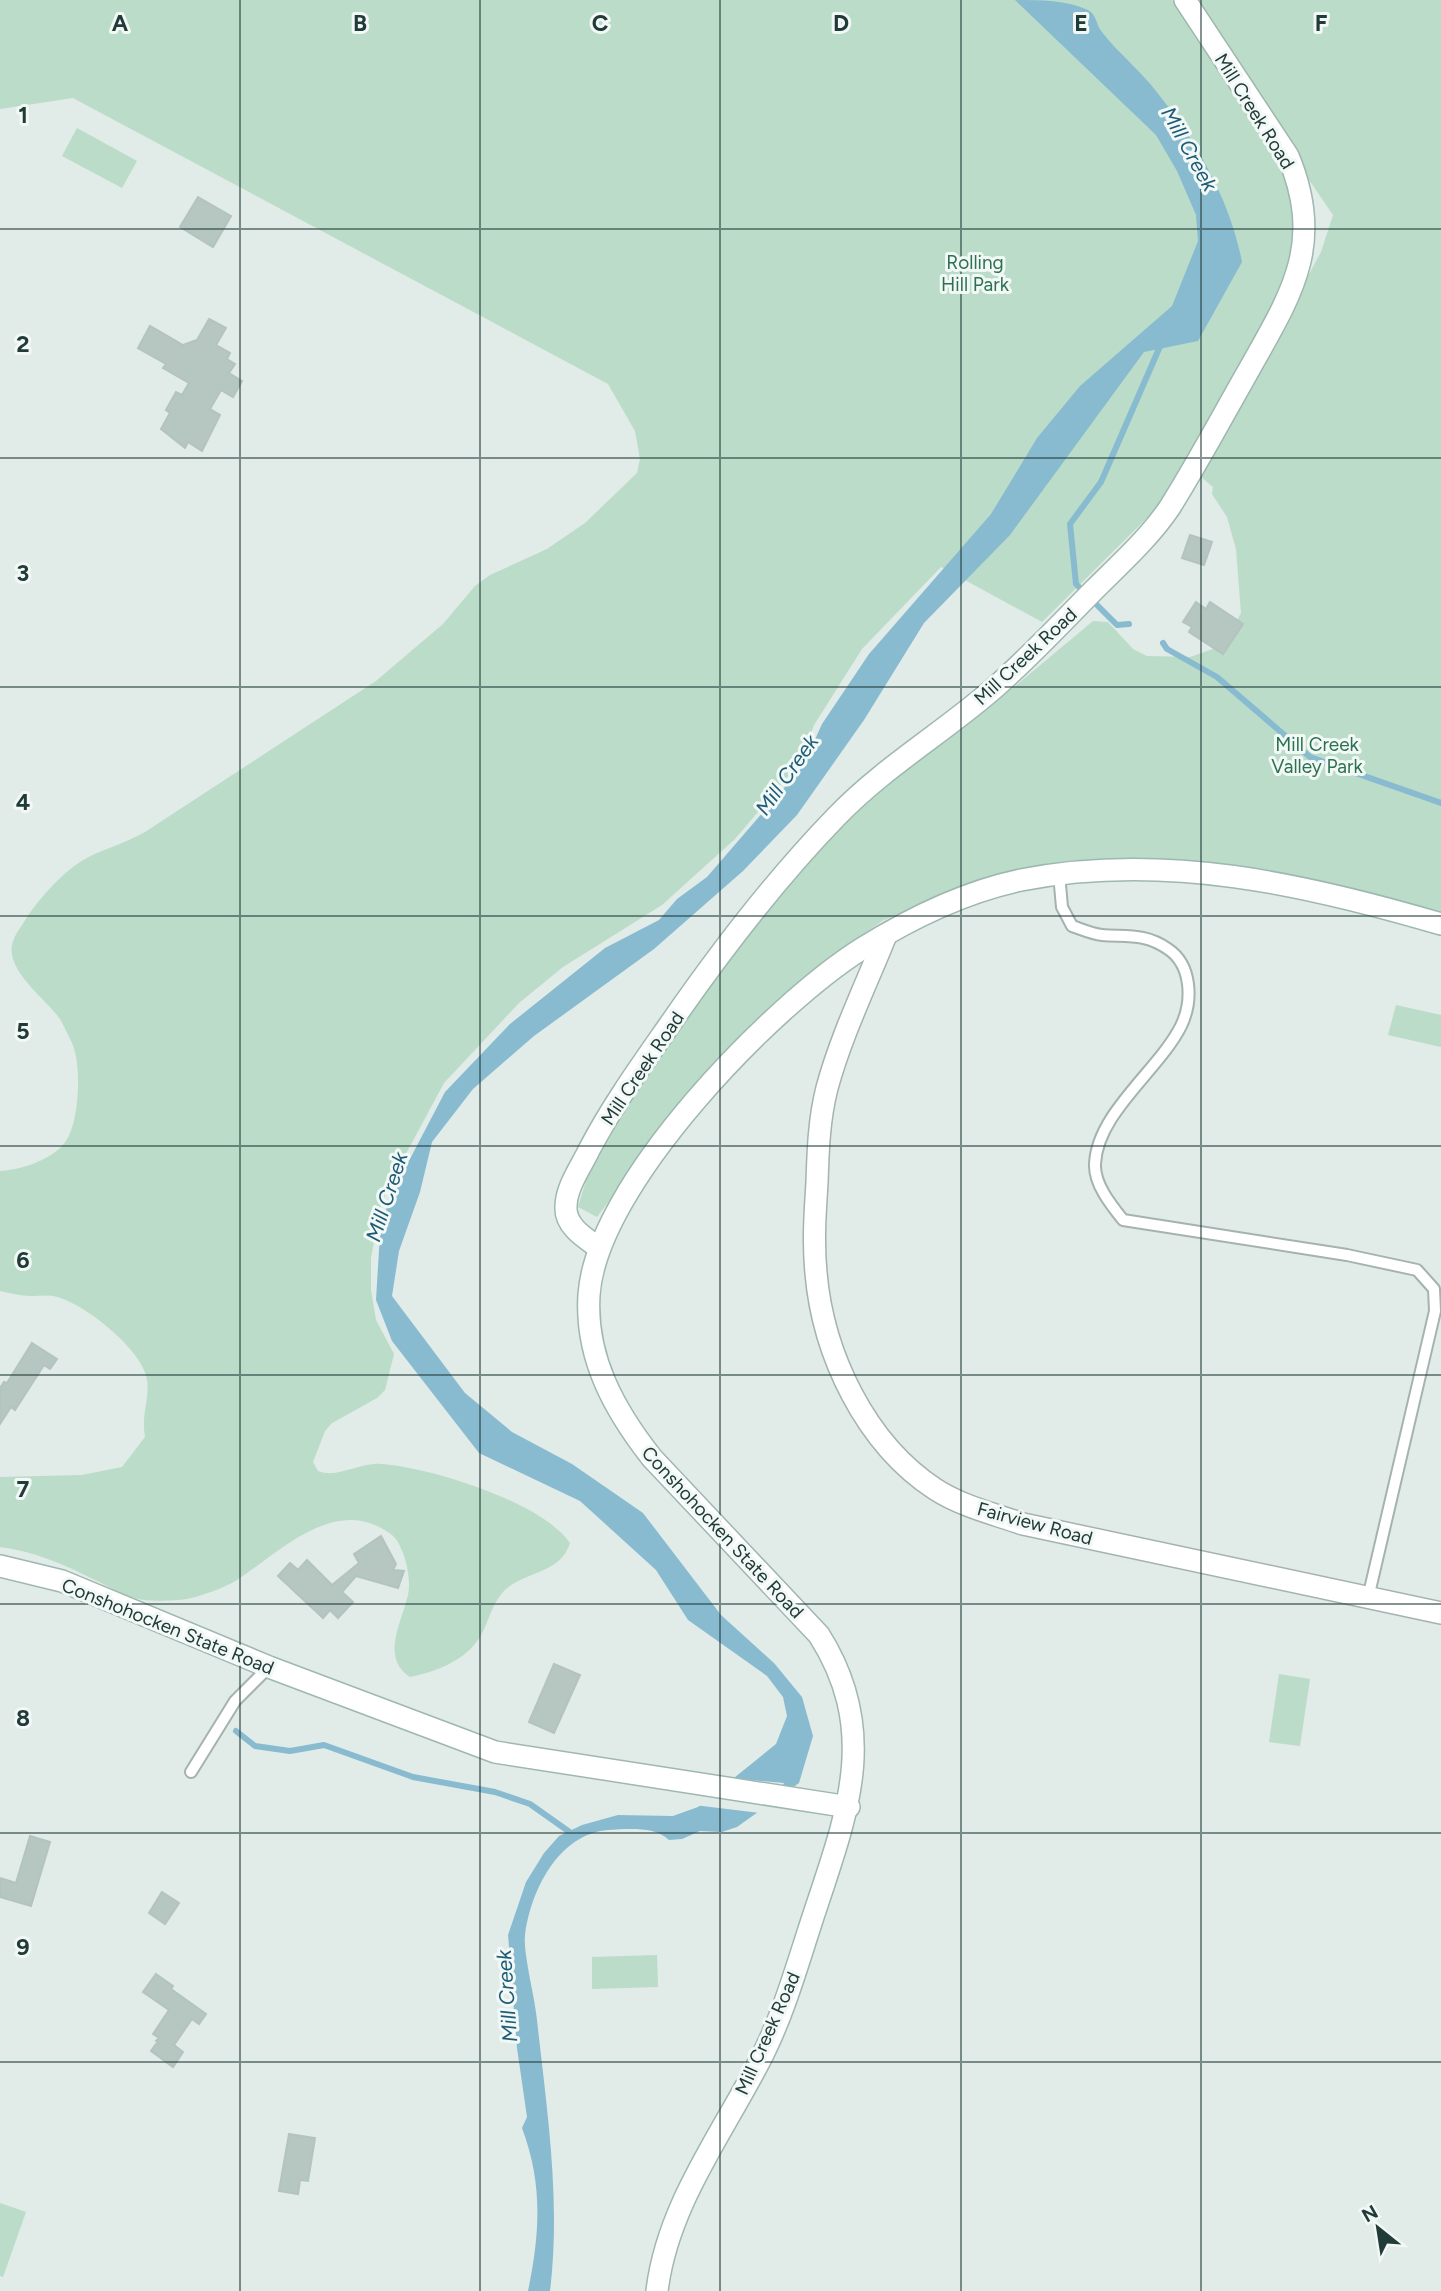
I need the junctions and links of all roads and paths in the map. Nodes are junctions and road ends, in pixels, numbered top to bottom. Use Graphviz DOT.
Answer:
graph roads {
  1 [pos="1185,0"];
  2 [pos="1059,874"];
  3 [pos="1441,925"];
  4 [pos="886,935"];
  5 [pos="599,1248"];
  6 [pos="0,1566"];
  7 [pos="1368,1598"];
  8 [pos="1441,1613"];
  9 [pos="269,1667"];
  10 [pos="191,1772"];
  11 [pos="849,1807"];
  12 [pos="657,2291"];
  1 -- 5 [label="street, Mill Creek Road"];
  2 -- 3 [label="street, Conshohocken State Road"];
  2 -- 4 [label="street, Conshohocken State Road"];
  2 -- 7 [label="lane"];
  4 -- 5 [label="street, Conshohocken State Road"];
  4 -- 7 [label="street, Fairview Road"];
  5 -- 11 [label="street, Conshohocken State Road"];
  6 -- 9 [label="street, Conshohocken State Road"];
  7 -- 8 [label="street, Fairview Road"];
  9 -- 10 [label="lane"];
  9 -- 11 [label="street, Conshohocken State Road"];
  11 -- 12 [label="street, Mill Creek Road"];
}
